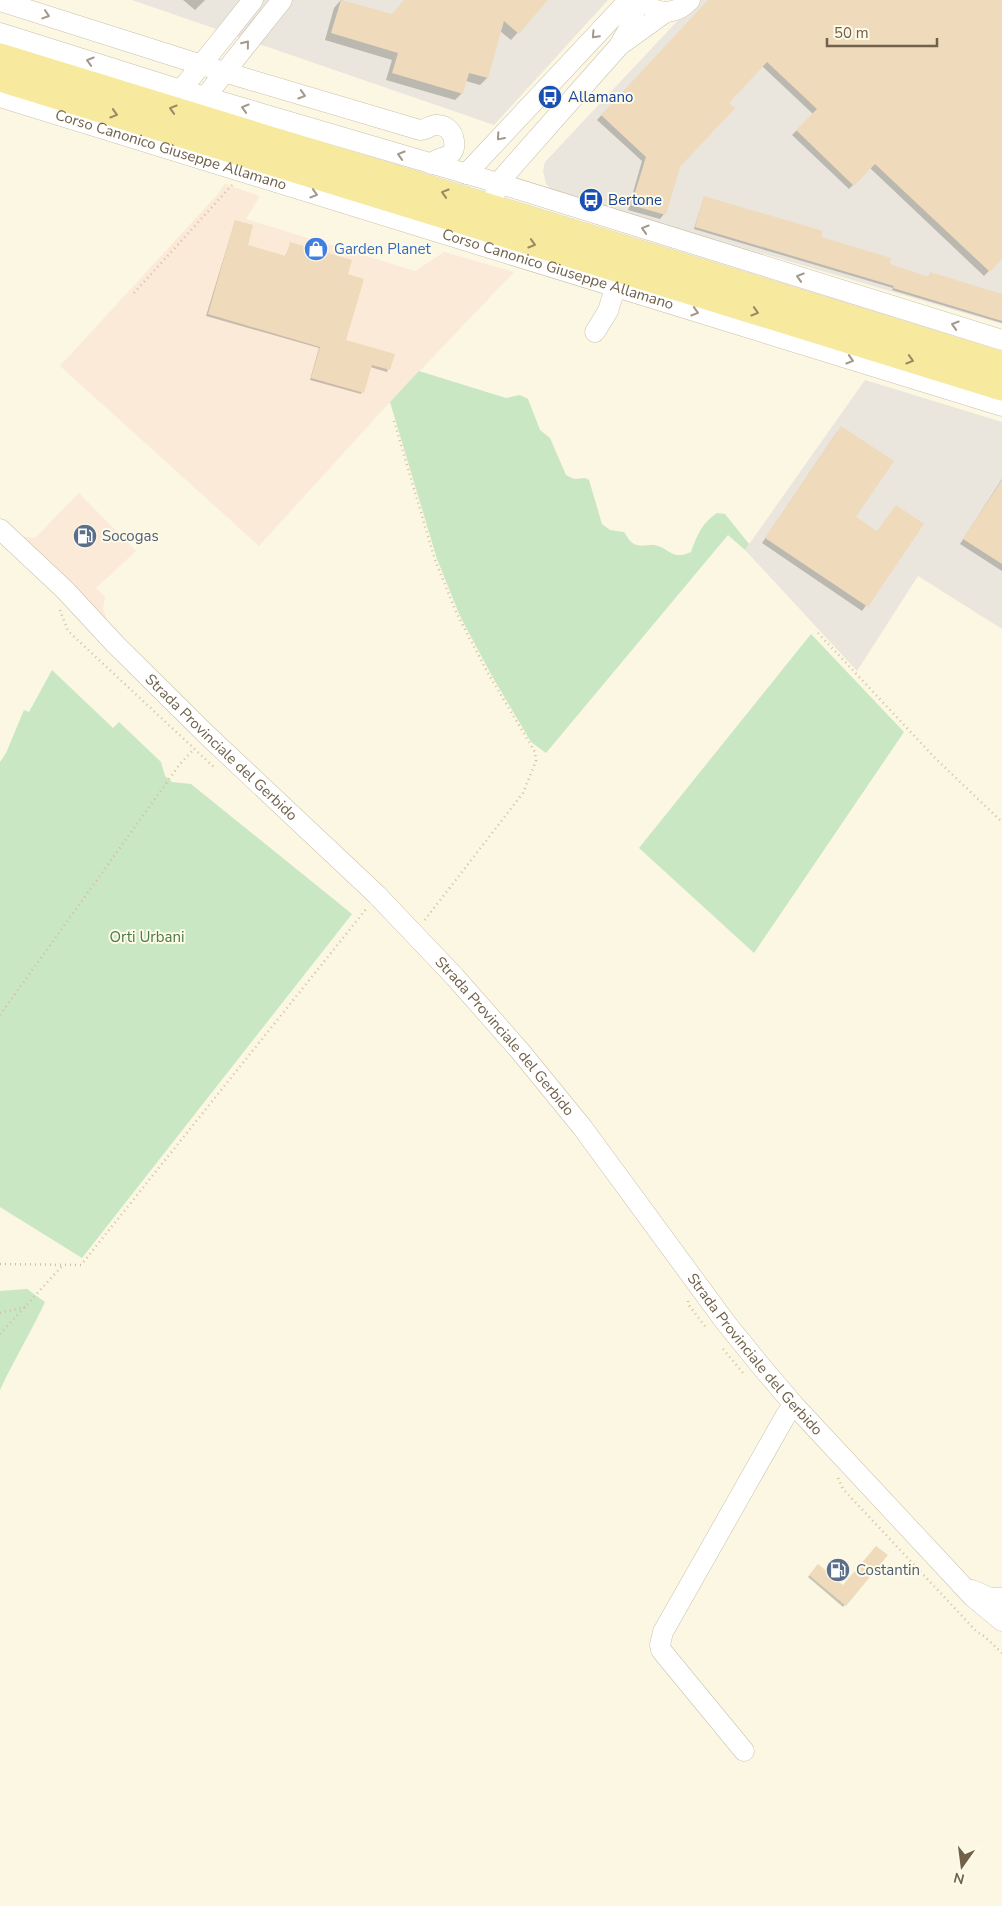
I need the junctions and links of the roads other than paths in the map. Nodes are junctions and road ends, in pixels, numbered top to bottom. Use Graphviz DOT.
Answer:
graph roads {
  1 [pos="253,0"];
  2 [pos="282,0"];
  3 [pos="690,0"];
  4 [pos="0,1"];
  5 [pos="631,1"];
  6 [pos="666,12"];
  7 [pos="0,34"];
  8 [pos="619,46"];
  9 [pos="0,56"];
  10 [pos="201,64"];
  11 [pos="224,72"];
  12 [pos="0,79"];
  13 [pos="182,90"];
  14 [pos="0,97"];
  15 [pos="206,97"];
  16 [pos="533,101"];
  17 [pos="531,146"];
  18 [pos="432,164"];
  19 [pos="466,174"];
  20 [pos="498,183"];
  21 [pos="486,228"];
  22 [pos="615,288"];
  23 [pos="595,332"];
  24 [pos="1002,340"];
  25 [pos="1002,364"];
  26 [pos="1002,388"];
  27 [pos="1002,406"];
  28 [pos="0,529"];
  29 [pos="794,1404"];
  30 [pos="963,1586"];
  31 [pos="1002,1598"];
  32 [pos="1002,1621"];
  33 [pos="744,1751"];
  1 -- 10 [label="street"];
  11 -- 2 [label="street, one-way"];
  3 -- 6 [label="street"];
  4 -- 10 [label="street, one-way"];
  5 -- 6 [label="street"];
  5 -- 8 [label="street"];
  5 -- 16 [label="street, one-way"];
  6 -- 8 [label="street"];
  13 -- 7 [label="street, one-way"];
  8 -- 17 [label="street"];
  21 -- 9 [label="main road, Corso Canonico Giuseppe Allamano, one-way"];
  10 -- 11 [label="street"];
  10 -- 13 [label="street"];
  11 -- 15 [label="street"];
  11 -- 18 [label="street, one-way"];
  12 -- 21 [label="main road, Corso Canonico Giuseppe Allamano, one-way"];
  13 -- 15 [label="street"];
  14 -- 21 [label="street, Corso Canonico Giuseppe Allamano, one-way"];
  18 -- 15 [label="street, one-way"];
  16 -- 17 [label="street"];
  16 -- 19 [label="street, one-way"];
  17 -- 20 [label="street"];
  18 -- 19 [label="street"];
  19 -- 20 [label="street"];
  20 -- 21 [label="street"];
  24 -- 20 [label="street, one-way"];
  21 -- 22 [label="street, Corso Canonico Giuseppe Allamano"];
  21 -- 25 [label="main road, Corso Canonico Giuseppe Allamano"];
  21 -- 26 [label="main road, Corso Canonico Giuseppe Allamano, one-way"];
  22 -- 23 [label="street"];
  22 -- 27 [label="street, Corso Canonico Giuseppe Allamano, one-way"];
  28 -- 29 [label="street, Strada Provinciale del Gerbido"];
  29 -- 30 [label="street, Strada Provinciale del Gerbido"];
  29 -- 33 [label="street"];
  30 -- 31 [label="street, Strada Provinciale del Gerbido"];
  30 -- 32 [label="street, Strada Provinciale del Gerbido"];
}
